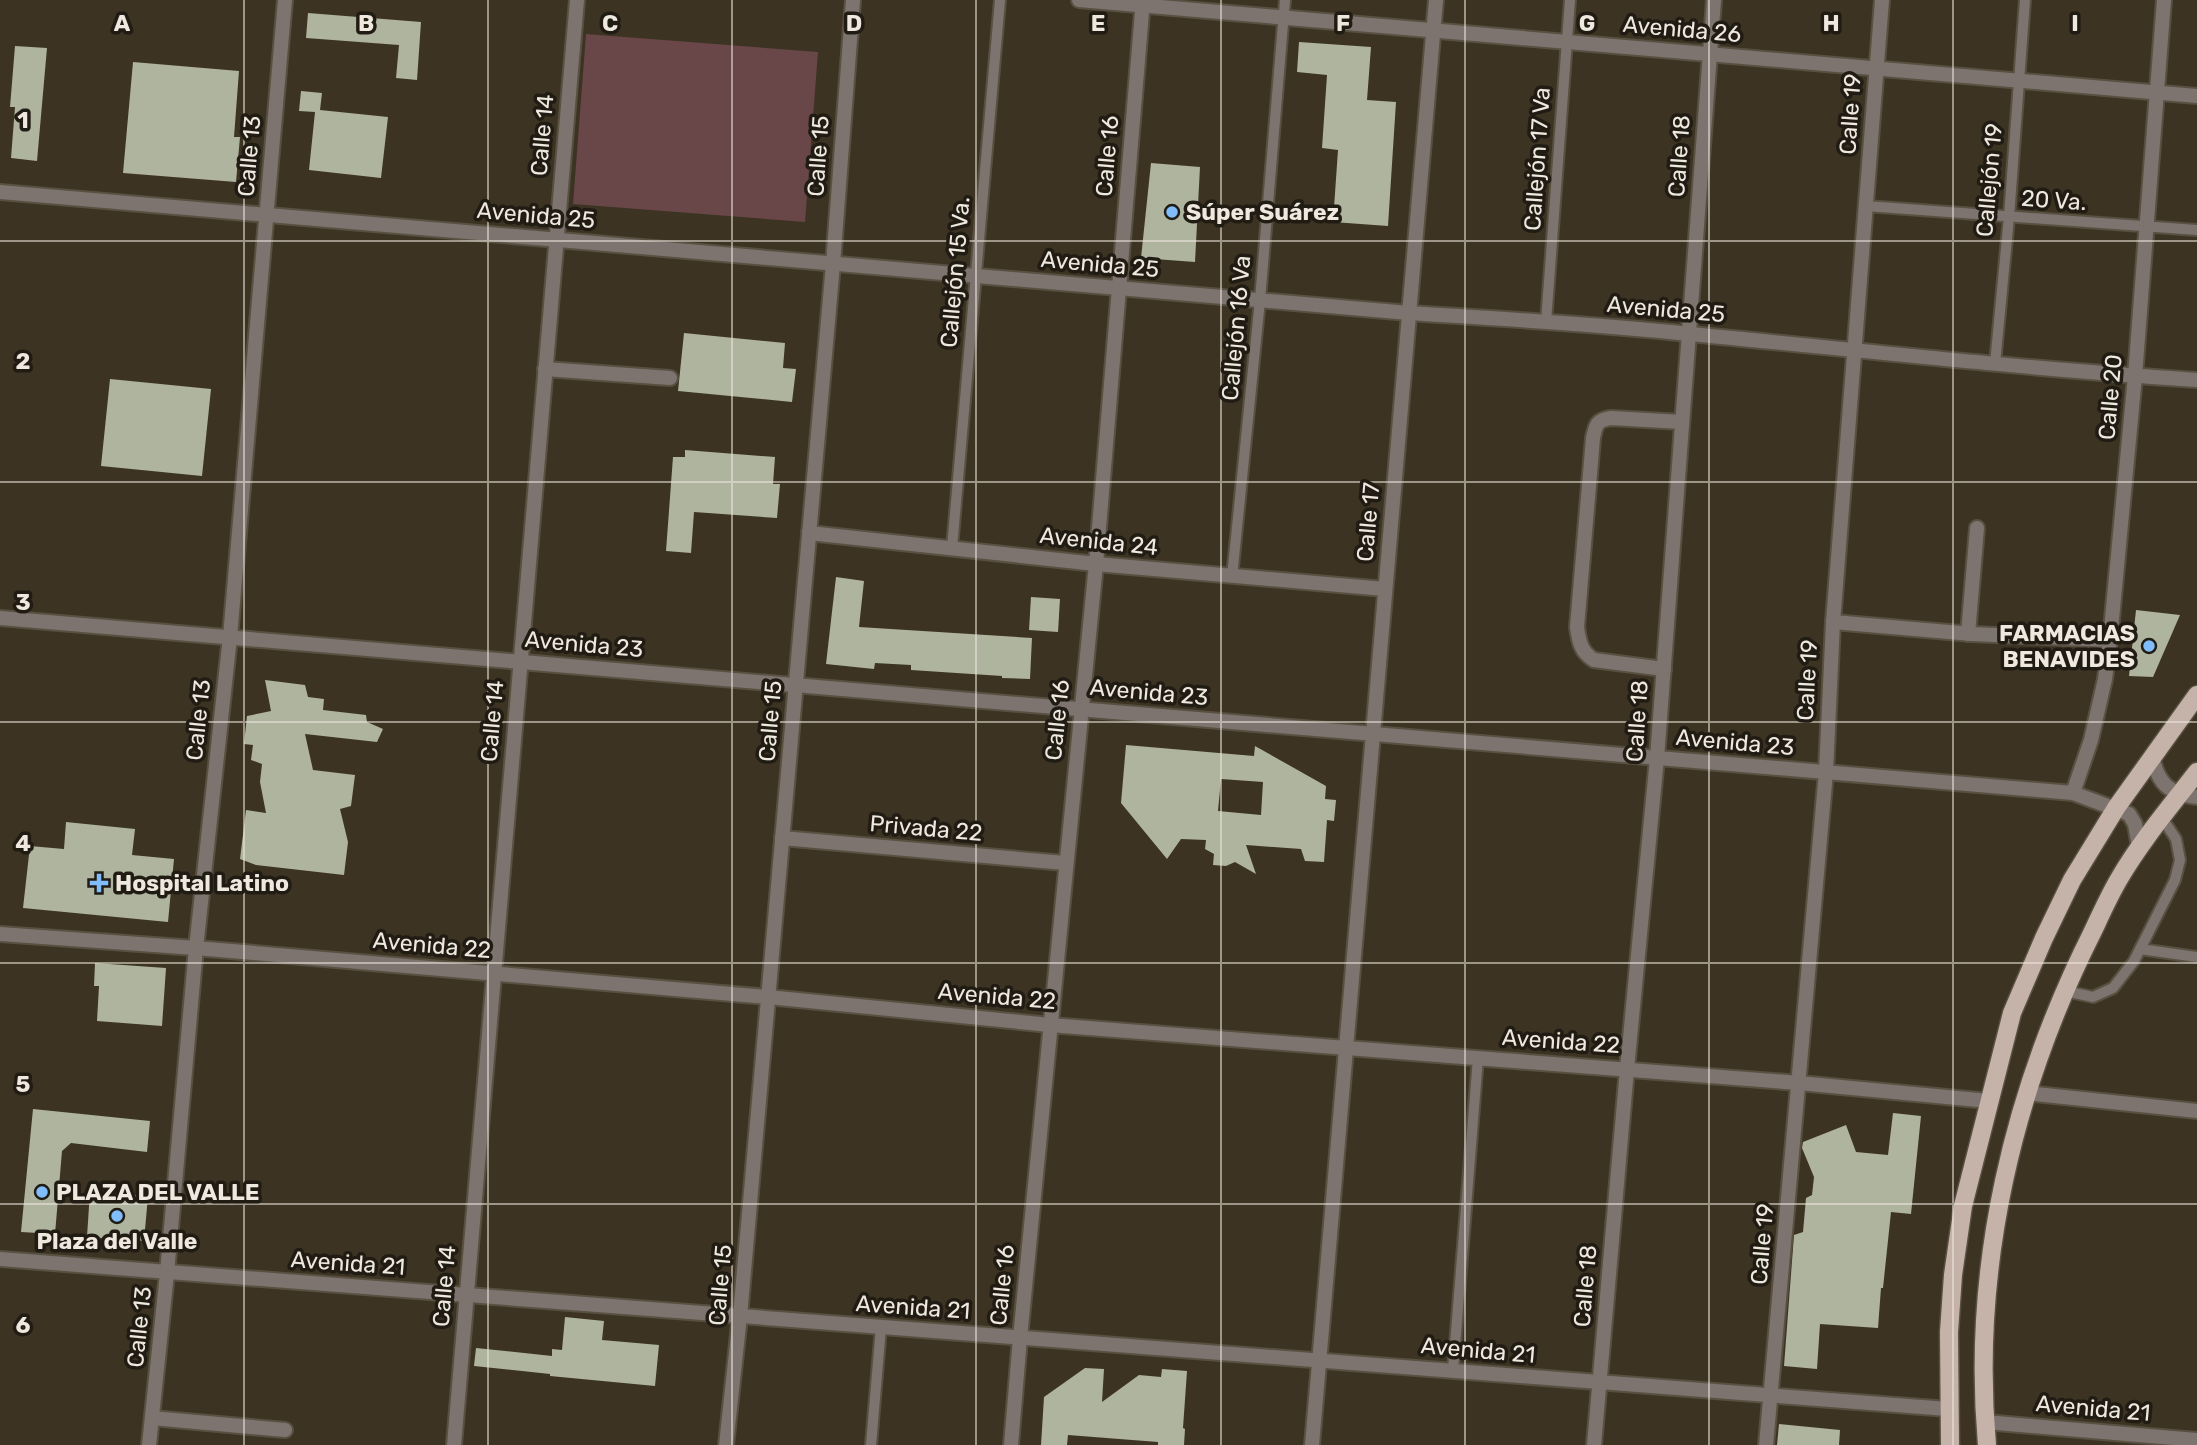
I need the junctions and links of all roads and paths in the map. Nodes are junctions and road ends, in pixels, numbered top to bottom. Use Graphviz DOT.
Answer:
graph roads {
  1 [pos="285,0"];
  2 [pos="577,0"];
  3 [pos="853,0"];
  4 [pos="1000,0"];
  5 [pos="1079,0"];
  6 [pos="1285,0"];
  7 [pos="1436,0"];
  8 [pos="1570,0"];
  9 [pos="1714,0"];
  10 [pos="1882,0"];
  11 [pos="2025,0"];
  12 [pos="2164,0"];
  13 [pos="1143,3"];
  14 [pos="1283,17"];
  15 [pos="1434,31"];
  16 [pos="1566,41"];
  17 [pos="1710,54"];
  18 [pos="1877,69"];
  19 [pos="2020,81"];
  20 [pos="2157,93"];
  21 [pos="2197,96"];
  22 [pos="0,192"];
  23 [pos="1866,206"];
  24 [pos="267,215"];
  25 [pos="2009,217"];
  26 [pos="2147,228"];
  27 [pos="2197,230"];
  28 [pos="556,240"];
  29 [pos="833,264"];
  30 [pos="976,276"];
  31 [pos="1119,288"];
  32 [pos="1260,300"];
  33 [pos="1409,313"];
  34 [pos="1546,321"];
  35 [pos="1689,333"];
  36 [pos="1855,352"];
  37 [pos="1995,364"];
  38 [pos="545,369"];
  39 [pos="2135,376"];
  40 [pos="670,378"];
  41 [pos="2197,380"];
  42 [pos="1682,422"];
  43 [pos="1977,528"];
  44 [pos="809,533"];
  45 [pos="952,548"];
  46 [pos="1096,564"];
  47 [pos="1232,576"];
  48 [pos="1385,589"];
  49 [pos="0,618"];
  50 [pos="1833,622"];
  51 [pos="1968,634"];
  52 [pos="230,637"];
  53 [pos="2110,640"];
  54 [pos="520,661"];
  55 [pos="1664,668"];
  56 [pos="796,685"];
  57 [pos="2197,695"];
  58 [pos="1081,709"];
  59 [pos="1373,734"];
  60 [pos="2152,756"];
  61 [pos="1657,758"];
  62 [pos="1826,772"];
  63 [pos="2197,772"];
  64 [pos="2073,793"];
  65 [pos="2188,796"];
  66 [pos="2116,808"];
  67 [pos="2162,818"];
  68 [pos="782,838"];
  69 [pos="2139,847"];
  70 [pos="1065,863"];
  71 [pos="0,934"];
  72 [pos="196,948"];
  73 [pos="2140,949"];
  74 [pos="2197,957"];
  75 [pos="494,973"];
  76 [pos="2065,991"];
  77 [pos="768,997"];
  78 [pos="1050,1025"];
  79 [pos="1346,1048"];
  80 [pos="1478,1058"];
  81 [pos="1627,1069"];
  82 [pos="1799,1083"];
  83 [pos="2026,1093"];
  84 [pos="1989,1101"];
  85 [pos="2197,1111"];
  86 [pos="0,1259"];
  87 [pos="167,1273"];
  88 [pos="466,1295"];
  89 [pos="740,1316"];
  90 [pos="881,1327"];
  91 [pos="1020,1338"];
  92 [pos="1319,1361"];
  93 [pos="1453,1370"];
  94 [pos="1600,1383"];
  95 [pos="1770,1395"];
  96 [pos="1948,1409"];
  97 [pos="152,1418"];
  98 [pos="1985,1422"];
  99 [pos="285,1430"];
  100 [pos="2197,1440"];
  101 [pos="149,1445"];
  102 [pos="454,1445"];
  103 [pos="726,1445"];
  104 [pos="871,1445"];
  105 [pos="1011,1445"];
  106 [pos="1312,1445"];
  107 [pos="1594,1445"];
  108 [pos="1766,1445"];
  109 [pos="1950,1445"];
  110 [pos="1987,1445"];
  1 -- 24 [label="street, Calle 13"];
  2 -- 28 [label="street, Calle 14"];
  3 -- 29 [label="street, Calle 15"];
  4 -- 30 [label="lane, Callejón 15 Va."];
  5 -- 13 [label="street, Avenida 26"];
  6 -- 14 [label="lane, Callejón 16 Va"];
  7 -- 15 [label="street, Calle 17"];
  8 -- 16 [label="lane, Callejón 17 Va"];
  9 -- 17 [label="street, Calle 18"];
  10 -- 18 [label="street, Calle 19"];
  11 -- 19 [label="lane, Callejón 19"];
  12 -- 20 [label="street, Calle 20"];
  13 -- 14 [label="street, Avenida 26"];
  13 -- 31 [label="street, Calle 16"];
  14 -- 15 [label="street, Avenida 26"];
  14 -- 32 [label="lane, Callejón 16 Va"];
  15 -- 16 [label="street, Avenida 26"];
  15 -- 33 [label="street, Calle 17"];
  16 -- 17 [label="street, Avenida 26"];
  16 -- 34 [label="lane, Callejón 17 Va"];
  17 -- 18 [label="street, Avenida 26"];
  17 -- 35 [label="street, Calle 18"];
  18 -- 19 [label="street, Avenida 26"];
  18 -- 23 [label="street, Calle 19"];
  19 -- 20 [label="street, Avenida 26"];
  19 -- 25 [label="lane, Callejón 19"];
  20 -- 21 [label="street, Avenida 26"];
  20 -- 26 [label="street, Calle 20"];
  22 -- 24 [label="street, Avenida 25"];
  23 -- 25 [label="lane, 20 Va."];
  23 -- 36 [label="street, Calle 19"];
  24 -- 28 [label="street, Avenida 25"];
  24 -- 52 [label="street, Calle 13"];
  25 -- 26 [label="lane, 20 Va."];
  25 -- 37 [label="lane, Callejón 19"];
  26 -- 27 [label="lane, 20 Va."];
  26 -- 39 [label="street, Calle 20"];
  28 -- 29 [label="street, Avenida 25"];
  28 -- 38 [label="street, Calle 14"];
  29 -- 30 [label="street, Avenida 25"];
  29 -- 44 [label="street, Calle 15"];
  30 -- 31 [label="street, Avenida 25"];
  30 -- 45 [label="lane, Callejón 15 Va."];
  31 -- 32 [label="street, Avenida 25"];
  31 -- 46 [label="street, Calle 16"];
  32 -- 33 [label="street, Avenida 25"];
  32 -- 47 [label="lane, Callejón 16 Va"];
  33 -- 34 [label="street, Avenida 25"];
  33 -- 48 [label="street, Calle 17"];
  34 -- 35 [label="street, Avenida 25"];
  35 -- 36 [label="street, Avenida 25"];
  35 -- 42 [label="street, Calle 18"];
  36 -- 37 [label="street, Avenida 25"];
  36 -- 50 [label="street, Calle 19"];
  37 -- 39 [label="street, Avenida 25"];
  38 -- 40 [label="street"];
  38 -- 54 [label="street, Calle 14"];
  39 -- 41 [label="street, Avenida 25"];
  39 -- 53 [label="street, Calle 20"];
  42 -- 55 [label="street, Calle 18"];
  42 -- 55 [label="street"];
  43 -- 51 [label="street"];
  44 -- 45 [label="street, Avenida 24"];
  44 -- 56 [label="street, Calle 15"];
  45 -- 46 [label="street, Avenida 24"];
  46 -- 47 [label="street, Avenida 24"];
  46 -- 58 [label="street, Calle 16"];
  47 -- 48 [label="street, Avenida 24"];
  48 -- 59 [label="street, Calle 17"];
  49 -- 52 [label="street, Avenida 23"];
  50 -- 51 [label="street"];
  50 -- 62 [label="street, Calle 19"];
  51 -- 53 [label="street"];
  52 -- 54 [label="street, Avenida 23"];
  52 -- 72 [label="street, Calle 13"];
  53 -- 64 [label="street, Calle 20"];
  54 -- 56 [label="street, Avenida 23"];
  54 -- 75 [label="street, Calle 14"];
  55 -- 61 [label="street, Calle 18"];
  56 -- 58 [label="street, Avenida 23"];
  56 -- 68 [label="street, Calle 15"];
  57 -- 60 [label="main road"];
  58 -- 59 [label="street, Avenida 23"];
  58 -- 70 [label="street, Calle 16"];
  59 -- 61 [label="street, Avenida 23"];
  59 -- 79 [label="street, Calle 17"];
  60 -- 65 [label="street"];
  60 -- 66 [label="main road"];
  61 -- 62 [label="street, Avenida 23"];
  61 -- 81 [label="street, Calle 18"];
  62 -- 64 [label="street, Avenida 23"];
  62 -- 82 [label="street, Calle 19"];
  63 -- 65 [label="main road"];
  64 -- 66 [label="street, Avenida 23"];
  65 -- 67 [label="main road"];
  66 -- 69 [label="street"];
  66 -- 84 [label="main road"];
  67 -- 69 [label="main road"];
  67 -- 73 [label="lane"];
  68 -- 70 [label="street, Privada 22"];
  68 -- 77 [label="street, Calle 15"];
  69 -- 76 [label="main road"];
  70 -- 78 [label="street, Calle 16"];
  71 -- 72 [label="street, Avenida 22"];
  72 -- 75 [label="street, Avenida 22"];
  72 -- 87 [label="street, Calle 13"];
  73 -- 74 [label="lane"];
  73 -- 76 [label="lane"];
  75 -- 77 [label="street, Avenida 22"];
  75 -- 88 [label="street, Calle 14"];
  76 -- 83 [label="main road"];
  77 -- 78 [label="street, Avenida 22"];
  77 -- 89 [label="street, Calle 15"];
  78 -- 79 [label="street, Avenida 22"];
  78 -- 91 [label="street, Calle 16"];
  79 -- 80 [label="street, Avenida 22"];
  79 -- 92 [label="street, Calle 17"];
  80 -- 81 [label="street, Avenida 22"];
  80 -- 93 [label="lane"];
  81 -- 82 [label="street, Avenida 22"];
  81 -- 94 [label="street, Calle 18"];
  82 -- 84 [label="street, Avenida 22"];
  82 -- 95 [label="street, Calle 19"];
  83 -- 85 [label="street"];
  83 -- 98 [label="main road"];
  84 -- 96 [label="main road"];
  86 -- 87 [label="street, Avenida 21"];
  87 -- 88 [label="street, Avenida 21"];
  87 -- 97 [label="street, Calle 13"];
  88 -- 89 [label="street, Avenida 21"];
  88 -- 102 [label="street, Calle 14"];
  89 -- 90 [label="street, Avenida 21"];
  89 -- 103 [label="street, Calle 15"];
  90 -- 91 [label="street, Avenida 21"];
  90 -- 104 [label="lane"];
  91 -- 92 [label="street, Avenida 21"];
  91 -- 105 [label="street, Calle 16"];
  92 -- 93 [label="street, Avenida 21"];
  92 -- 106 [label="street, Calle 17"];
  93 -- 94 [label="street, Avenida 21"];
  94 -- 95 [label="street, Avenida 21"];
  94 -- 107 [label="street, Calle 18"];
  95 -- 96 [label="street, Avenida 21"];
  95 -- 108 [label="street, Calle 19"];
  96 -- 109 [label="main road"];
  97 -- 99 [label="street"];
  97 -- 101 [label="street, Calle 13"];
  98 -- 100 [label="street, Avenida 21"];
  98 -- 110 [label="main road"];
}
